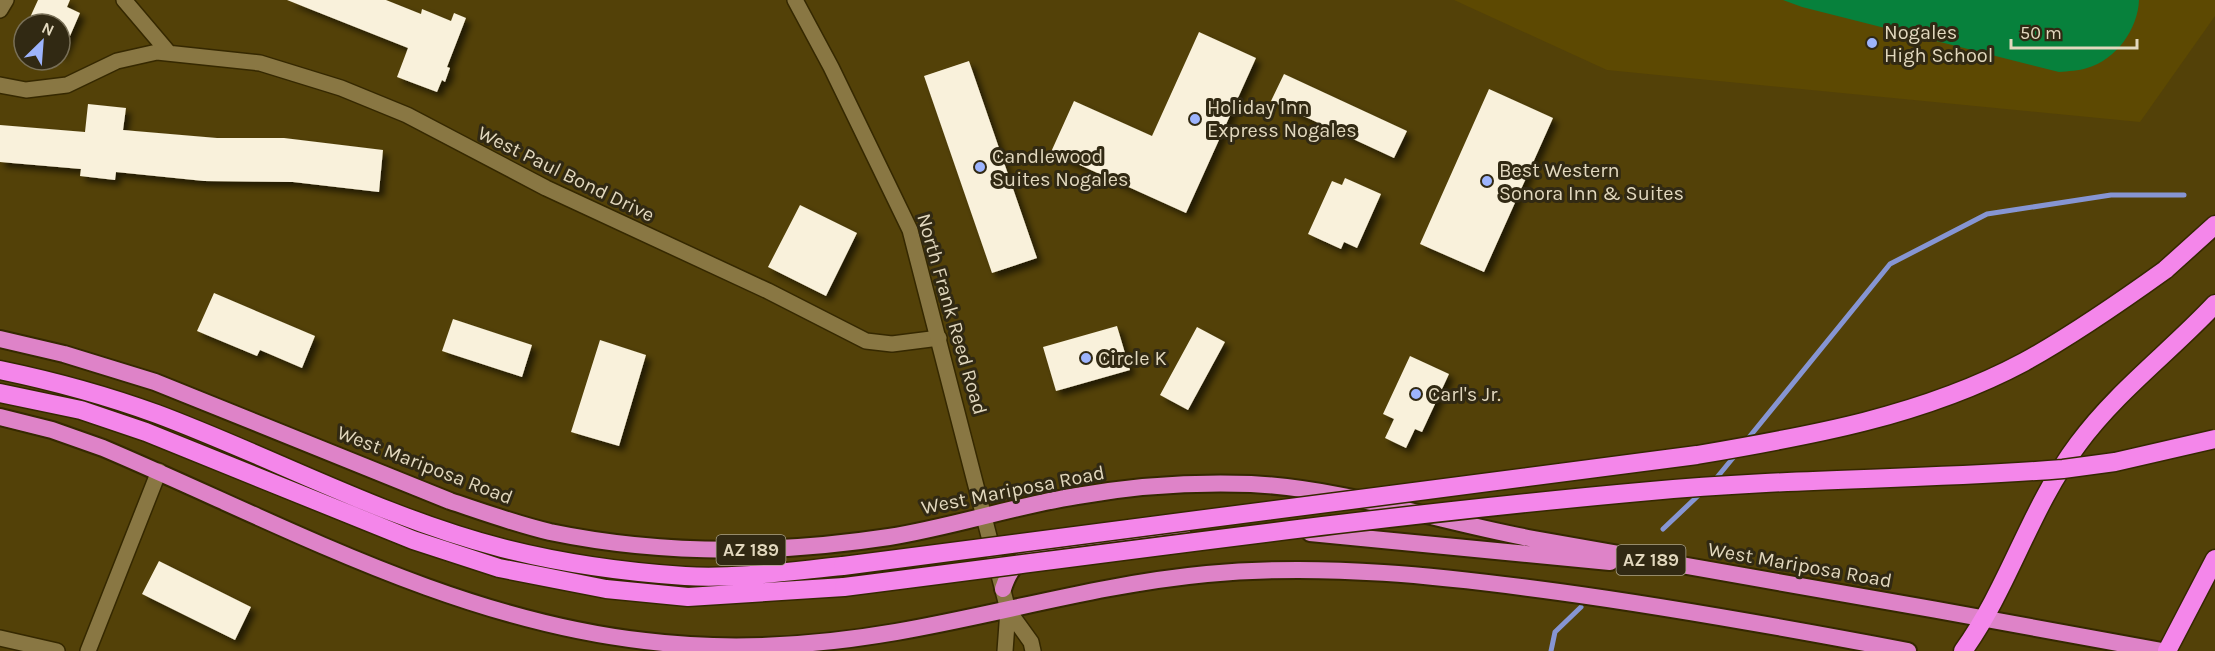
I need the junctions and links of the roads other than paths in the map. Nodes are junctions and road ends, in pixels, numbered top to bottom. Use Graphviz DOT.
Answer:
graph roads {
  1 [pos="6,0"];
  2 [pos="124,0"];
  3 [pos="795,0"];
  4 [pos="0,10"];
  5 [pos="169,53"];
  6 [pos="0,85"];
  7 [pos="2215,225"];
  8 [pos="2215,304"];
  9 [pos="939,338"];
  10 [pos="0,339"];
  11 [pos="0,370"];
  12 [pos="0,393"];
  13 [pos="0,417"];
  14 [pos="2215,439"];
  15 [pos="159,471"];
  16 [pos="985,517"];
  17 [pos="2214,560"];
  18 [pos="1689,566"];
  19 [pos="1003,589"];
  20 [pos="1008,610"];
  21 [pos="1986,618"];
  22 [pos="0,638"];
  23 [pos="57,651"];
  24 [pos="88,651"];
  25 [pos="1005,651"];
  26 [pos="1033,651"];
  27 [pos="1908,651"];
  28 [pos="1963,651"];
  29 [pos="2162,651"];
  30 [pos="2167,651"];
  1 -- 4 [label="street"];
  2 -- 5 [label="street"];
  3 -- 9 [label="street, North Frank Reed Road"];
  5 -- 6 [label="street, West Paul Bond Drive"];
  5 -- 9 [label="street, West Paul Bond Drive"];
  7 -- 11 [label="highway, bridge"];
  8 -- 21 [label="highway"];
  9 -- 16 [label="street, North Frank Reed Road"];
  10 -- 16 [label="highway, West Mariposa Road / AZ 189"];
  12 -- 14 [label="highway, bridge"];
  13 -- 15 [label="highway, AZ 189"];
  15 -- 20 [label="highway, AZ 189"];
  15 -- 24 [label="street"];
  16 -- 18 [label="highway, West Mariposa Road / AZ 189"];
  16 -- 19 [label="street, North Frank Reed Road"];
  17 -- 30 [label="highway"];
  18 -- 19 [label="highway"];
  18 -- 21 [label="highway, West Mariposa Road / AZ 189"];
  19 -- 20 [label="street, North Frank Reed Road"];
  20 -- 25 [label="street"];
  20 -- 26 [label="street"];
  20 -- 27 [label="highway, AZ 189"];
  21 -- 28 [label="highway"];
  21 -- 29 [label="highway, West Mariposa Road / AZ 189"];
  22 -- 23 [label="street"];
}
